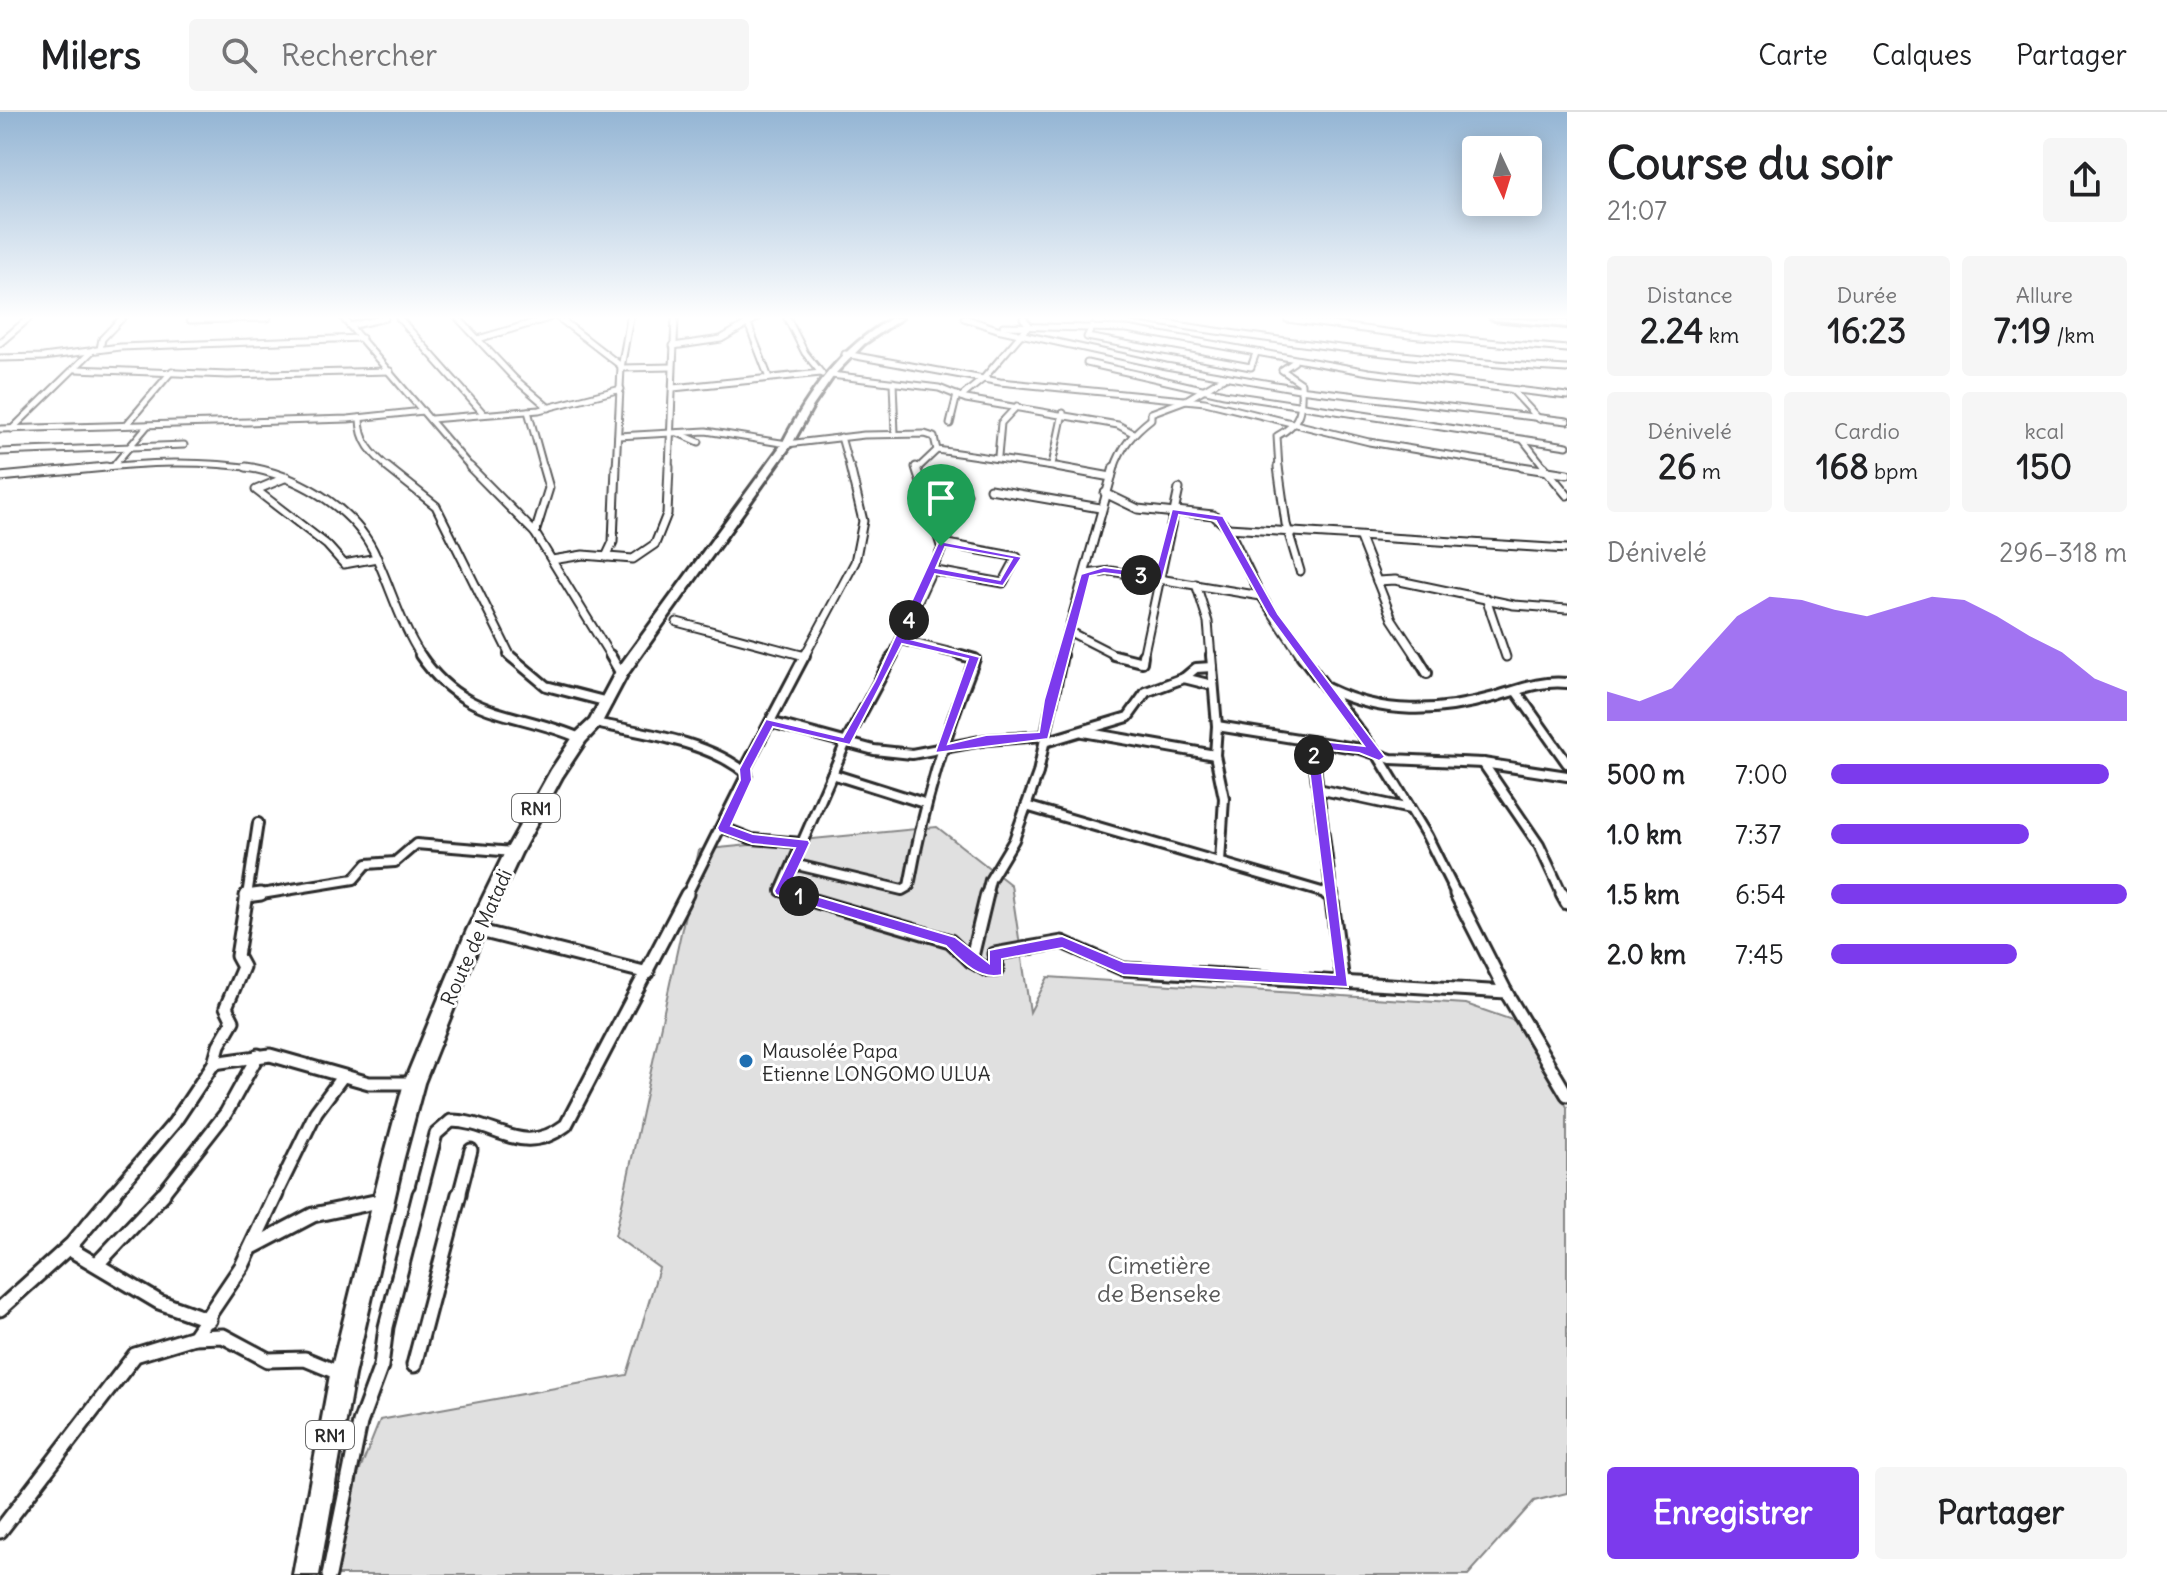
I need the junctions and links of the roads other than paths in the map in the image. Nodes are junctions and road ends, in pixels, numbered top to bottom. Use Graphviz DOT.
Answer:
graph roads {
  1 [pos="58,386"];
  2 [pos="159,386"];
  3 [pos="403,386"];
  4 [pos="459,386"];
  5 [pos="524,386"];
  6 [pos="690,386"];
  7 [pos="820,386"];
  8 [pos="893,386"];
  9 [pos="926,386"];
  10 [pos="973,386"];
  11 [pos="1053,386"];
  12 [pos="1183,386"];
  13 [pos="1210,386"];
  14 [pos="1281,386"];
  15 [pos="1302,386"];
  16 [pos="1480,386"];
  17 [pos="673,388"];
  18 [pos="621,389"];
  19 [pos="1303,390"];
  20 [pos="1203,391"];
  21 [pos="1513,391"];
  22 [pos="959,396"];
  23 [pos="1567,396"];
  24 [pos="1186,400"];
  25 [pos="1303,405"];
  26 [pos="1017,406"];
  27 [pos="549,408"];
  28 [pos="423,411"];
  29 [pos="528,411"];
  30 [pos="483,413"];
  31 [pos="1063,413"];
  32 [pos="360,418"];
  33 [pos="431,419"];
  34 [pos="1539,419"];
  35 [pos="1567,421"];
  36 [pos="950,424"];
  37 [pos="1295,424"];
  38 [pos="126,425"];
  39 [pos="148,425"];
  40 [pos="0,429"];
  41 [pos="12,429"];
  42 [pos="671,431"];
  43 [pos="895,433"];
  44 [pos="1133,433"];
  45 [pos="618,436"];
  46 [pos="841,437"];
  47 [pos="1524,441"];
  48 [pos="699,442"];
  49 [pos="787,444"];
  50 [pos="184,445"];
  51 [pos="1567,446"];
  52 [pos="129,447"];
  53 [pos="937,450"];
  54 [pos="0,452"];
  55 [pos="998,456"];
  56 [pos="115,464"];
  57 [pos="1052,465"];
  58 [pos="1550,471"];
  59 [pos="1567,474"];
  60 [pos="0,477"];
  61 [pos="287,477"];
  62 [pos="1111,477"];
  63 [pos="990,489"];
  64 [pos="1179,489"];
  65 [pos="1105,493"];
  66 [pos="967,494"];
  67 [pos="1567,495"];
  68 [pos="1100,508"];
  69 [pos="1175,512"];
  70 [pos="1228,528"];
  71 [pos="1287,532"];
  72 [pos="535,533"];
  73 [pos="1360,538"];
  74 [pos="942,545"];
  75 [pos="1567,549"];
  76 [pos="606,557"];
  77 [pos="377,558"];
  78 [pos="552,560"];
  79 [pos="931,570"];
  80 [pos="1300,571"];
  81 [pos="1086,574"];
  82 [pos="1159,578"];
  83 [pos="1377,581"];
  84 [pos="1196,584"];
  85 [pos="1261,596"];
  86 [pos="1486,598"];
  87 [pos="1567,609"];
  88 [pos="677,622"];
  89 [pos="1070,632"];
  90 [pos="900,640"];
  91 [pos="805,656"];
  92 [pos="1506,657"];
  93 [pos="1212,667"];
  94 [pos="1427,673"];
  95 [pos="621,674"];
  96 [pos="1184,678"];
  97 [pos="1567,683"];
  98 [pos="1212,685"];
  99 [pos="1323,685"];
  100 [pos="1516,691"];
  101 [pos="608,702"];
  102 [pos="770,722"];
  103 [pos="595,723"];
  104 [pos="1217,726"];
  105 [pos="1080,731"];
  106 [pos="580,738"];
  107 [pos="1044,739"];
  108 [pos="846,742"];
  109 [pos="1312,744"];
  110 [pos="939,750"];
  111 [pos="1215,755"];
  112 [pos="1379,757"];
  113 [pos="1483,763"];
  114 [pos="1567,763"];
  115 [pos="745,769"];
  116 [pos="832,774"];
  117 [pos="1567,776"];
  118 [pos="1318,789"];
  119 [pos="924,803"];
  120 [pos="1026,806"];
  121 [pos="1410,809"];
  122 [pos="258,823"];
  123 [pos="724,828"];
  124 [pos="803,843"];
  125 [pos="513,852"];
  126 [pos="1220,862"];
  127 [pos="793,864"];
  128 [pos="1332,895"];
  129 [pos="246,896"];
  130 [pos="1567,903"];
  131 [pos="476,930"];
  132 [pos="971,961"];
  133 [pos="648,973"];
  134 [pos="1343,982"];
  135 [pos="1506,992"];
  136 [pos="258,1055"];
  137 [pos="214,1063"];
  138 [pos="342,1077"];
  139 [pos="414,1083"];
  140 [pos="1567,1095"];
  141 [pos="471,1150"];
  142 [pos="384,1200"];
  143 [pos="254,1246"];
  144 [pos="68,1248"];
  145 [pos="97,1264"];
  146 [pos="0,1309"];
  147 [pos="209,1320"];
  148 [pos="194,1337"];
  149 [pos="414,1365"];
  150 [pos="342,1375"];
  151 [pos="0,1531"];
  152 [pos="306,1575"];
  153 [pos="329,1575"];
  1 -- 41 [label="street"];
  2 -- 38 [label="street"];
  3 -- 28 [label="street"];
  4 -- 30 [label="street"];
  5 -- 27 [label="street"];
  6 -- 17 [label="street"];
  7 -- 49 [label="highway, Route de Matadi / RN1"];
  8 -- 43 [label="street"];
  9 -- 22 [label="street"];
  10 -- 22 [label="street"];
  11 -- 24 [label="street"];
  12 -- 20 [label="street"];
  13 -- 20 [label="street"];
  14 -- 19 [label="street"];
  15 -- 19 [label="street"];
  16 -- 21 [label="street"];
  17 -- 42 [label="street"];
  18 -- 27 [label="street"];
  18 -- 45 [label="street"];
  19 -- 25 [label="street"];
  19 -- 34 [label="street"];
  20 -- 24 [label="street"];
  20 -- 25 [label="street"];
  21 -- 23 [label="street"];
  21 -- 34 [label="street"];
  22 -- 26 [label="street"];
  22 -- 36 [label="street"];
  24 -- 37 [label="street"];
  24 -- 44 [label="street"];
  25 -- 37 [label="street"];
  25 -- 47 [label="street"];
  26 -- 31 [label="street"];
  26 -- 55 [label="street"];
  27 -- 29 [label="street"];
  28 -- 32 [label="street"];
  28 -- 33 [label="street"];
  29 -- 30 [label="street"];
  29 -- 72 [label="street"];
  30 -- 33 [label="street"];
  31 -- 44 [label="street"];
  31 -- 57 [label="street"];
  32 -- 39 [label="street"];
  32 -- 101 [label="street"];
  33 -- 72 [label="street"];
  34 -- 35 [label="street"];
  37 -- 58 [label="street"];
  37 -- 71 [label="street"];
  38 -- 39 [label="street"];
  38 -- 41 [label="street"];
  39 -- 52 [label="street"];
  40 -- 41 [label="street"];
  42 -- 45 [label="street"];
  42 -- 48 [label="street"];
  42 -- 49 [label="street"];
  42 -- 76 [label="street"];
  43 -- 46 [label="street"];
  43 -- 53 [label="street"];
  44 -- 62 [label="street"];
  45 -- 76 [label="street"];
  46 -- 49 [label="street"];
  46 -- 91 [label="street"];
  47 -- 51 [label="street"];
  47 -- 58 [label="street"];
  49 -- 95 [label="highway, Route de Matadi / RN1"];
  50 -- 52 [label="street"];
  52 -- 54 [label="street"];
  52 -- 56 [label="street"];
  53 -- 55 [label="street"];
  53 -- 74 [label="street"];
  55 -- 57 [label="street"];
  56 -- 60 [label="street"];
  56 -- 61 [label="street"];
  57 -- 62 [label="street"];
  58 -- 59 [label="street"];
  58 -- 67 [label="street"];
  61 -- 77 [label="street"];
  61 -- 77 [label="street"];
  62 -- 65 [label="street"];
  63 -- 68 [label="street"];
  64 -- 69 [label="street"];
  65 -- 68 [label="street"];
  65 -- 69 [label="street"];
  66 -- 74 [label="street"];
  68 -- 81 [label="street"];
  69 -- 70 [label="street"];
  69 -- 82 [label="street"];
  70 -- 71 [label="street"];
  70 -- 85 [label="street"];
  71 -- 73 [label="street"];
  71 -- 80 [label="street"];
  72 -- 78 [label="street"];
  73 -- 75 [label="street"];
  73 -- 83 [label="street"];
  74 -- 79 [label="street"];
  74 -- 79 [label="street"];
  76 -- 78 [label="street"];
  77 -- 106 [label="street"];
  78 -- 95 [label="street"];
  79 -- 90 [label="street"];
  81 -- 82 [label="street"];
  81 -- 89 [label="street"];
  82 -- 84 [label="street"];
  82 -- 89 [label="street"];
  83 -- 86 [label="street"];
  83 -- 94 [label="street"];
  84 -- 85 [label="street"];
  84 -- 93 [label="street"];
  85 -- 99 [label="street"];
  86 -- 87 [label="street"];
  86 -- 92 [label="street"];
  88 -- 91 [label="street"];
  89 -- 107 [label="street"];
  90 -- 108 [label="street"];
  90 -- 110 [label="street"];
  91 -- 102 [label="street"];
  93 -- 96 [label="street"];
  93 -- 98 [label="street"];
  95 -- 101 [label="highway, Route de Matadi / RN1"];
  96 -- 98 [label="street"];
  96 -- 105 [label="street"];
  97 -- 100 [label="street"];
  98 -- 104 [label="street"];
  99 -- 100 [label="street"];
  99 -- 112 [label="street"];
  100 -- 114 [label="street"];
  101 -- 103 [label="highway, Route de Matadi / RN1"];
  102 -- 108 [label="street"];
  102 -- 115 [label="street"];
  103 -- 106 [label="highway, Route de Matadi / RN1"];
  103 -- 115 [label="street"];
  104 -- 109 [label="street"];
  104 -- 111 [label="street"];
  105 -- 107 [label="street"];
  105 -- 111 [label="street"];
  106 -- 125 [label="highway, Route de Matadi / RN1"];
  107 -- 110 [label="street"];
  107 -- 120 [label="street"];
  108 -- 110 [label="street"];
  108 -- 116 [label="street"];
  109 -- 112 [label="street"];
  109 -- 118 [label="street"];
  110 -- 119 [label="street"];
  111 -- 126 [label="street"];
  112 -- 113 [label="street"];
  112 -- 121 [label="street"];
  113 -- 117 [label="street"];
  113 -- 130 [label="street"];
  115 -- 123 [label="street"];
  116 -- 119 [label="street"];
  116 -- 124 [label="street"];
  118 -- 121 [label="street"];
  118 -- 128 [label="street"];
  119 -- 127 [label="street"];
  120 -- 126 [label="street"];
  120 -- 132 [label="street"];
  121 -- 135 [label="street"];
  122 -- 129 [label="street"];
  123 -- 124 [label="street"];
  123 -- 133 [label="street"];
  124 -- 127 [label="street"];
  125 -- 129 [label="street"];
  125 -- 131 [label="highway, Route de Matadi / RN1"];
  126 -- 128 [label="street"];
  127 -- 132 [label="street"];
  128 -- 134 [label="street"];
  129 -- 137 [label="street"];
  131 -- 133 [label="street"];
  131 -- 139 [label="highway, Route de Matadi / RN1"];
  132 -- 134 [label="street"];
  133 -- 153 [label="street"];
  134 -- 135 [label="street"];
  135 -- 140 [label="street"];
  136 -- 137 [label="street"];
  136 -- 138 [label="street"];
  136 -- 145 [label="street"];
  137 -- 144 [label="street"];
  138 -- 139 [label="street"];
  138 -- 143 [label="street"];
  139 -- 142 [label="highway, Route de Matadi / RN1"];
  141 -- 149 [label="street"];
  142 -- 143 [label="street"];
  142 -- 150 [label="highway, Route de Matadi / RN1"];
  143 -- 147 [label="street"];
  144 -- 145 [label="street"];
  144 -- 146 [label="street"];
  145 -- 147 [label="street"];
  147 -- 148 [label="street"];
  148 -- 150 [label="street"];
  148 -- 151 [label="street"];
  150 -- 152 [label="highway, Route de Matadi / RN1"];
}
